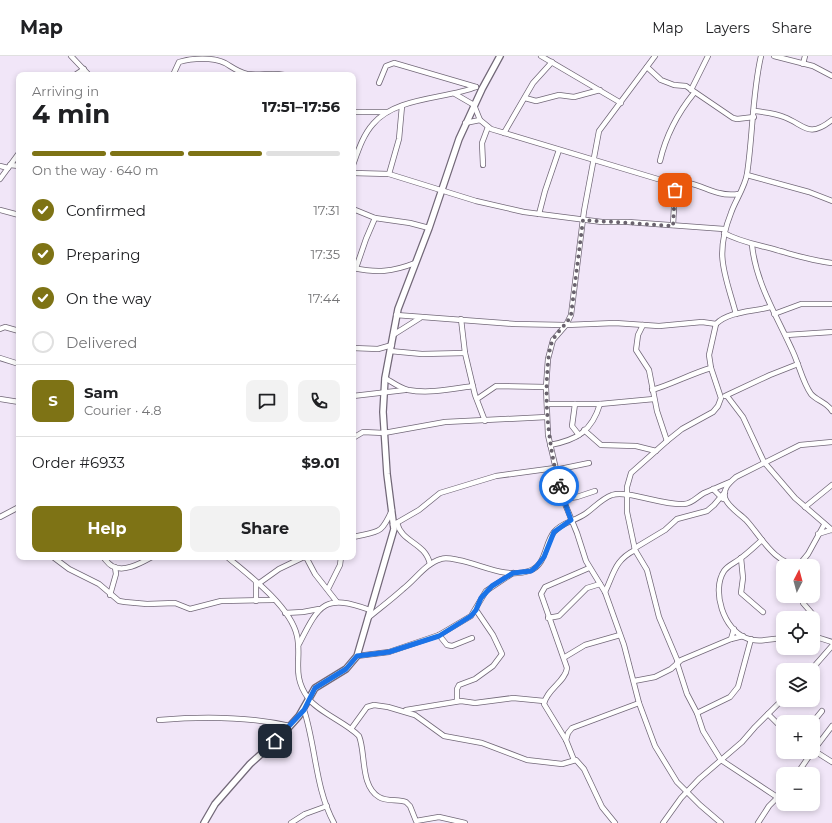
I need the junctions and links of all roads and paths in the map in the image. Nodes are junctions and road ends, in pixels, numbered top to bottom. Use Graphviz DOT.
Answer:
graph roads {
  1 [pos="70,56"];
  2 [pos="500,56"];
  3 [pos="541,56"];
  4 [pos="655,56"];
  5 [pos="708,56"];
  6 [pos="762,56"];
  7 [pos="774,56"];
  8 [pos="805,56"];
  9 [pos="552,62"];
  10 [pos="803,64"];
  11 [pos="648,67"];
  12 [pos="84,69"];
  13 [pos="80,72"];
  14 [pos="86,72"];
  15 [pos="174,72"];
  16 [pos="242,72"];
  17 [pos="832,76"];
  18 [pos="379,83"];
  19 [pos="479,88"];
  20 [pos="600,90"];
  21 [pos="693,92"];
  22 [pos="455,94"];
  23 [pos="525,98"];
  24 [pos="621,103"];
  25 [pos="474,105"];
  26 [pos="402,106"];
  27 [pos="754,111"];
  28 [pos="356,112"];
  29 [pos="386,112"];
  30 [pos="754,117"];
  31 [pos="480,120"];
  32 [pos="465,123"];
  33 [pos="831,123"];
  34 [pos="488,127"];
  35 [pos="504,133"];
  36 [pos="560,150"];
  37 [pos="16,157"];
  38 [pos="356,157"];
  39 [pos="594,160"];
  40 [pos="660,161"];
  41 [pos="483,165"];
  42 [pos="0,166"];
  43 [pos="9,166"];
  44 [pos="16,166"];
  45 [pos="356,173"];
  46 [pos="389,174"];
  47 [pos="747,176"];
  48 [pos="0,179"];
  49 [pos="673,187"];
  50 [pos="442,190"];
  51 [pos="739,194"];
  52 [pos="832,201"];
  53 [pos="356,209"];
  54 [pos="0,210"];
  55 [pos="16,214"];
  56 [pos="539,214"];
  57 [pos="375,218"];
  58 [pos="583,220"];
  59 [pos="673,226"];
  60 [pos="429,228"];
  61 [pos="724,231"];
  62 [pos="752,244"];
  63 [pos="415,263"];
  64 [pos="832,263"];
  65 [pos="356,265"];
  66 [pos="356,268"];
  67 [pos="832,304"];
  68 [pos="770,307"];
  69 [pos="736,314"];
  70 [pos="774,314"];
  71 [pos="396,315"];
  72 [pos="420,318"];
  73 [pos="461,319"];
  74 [pos="716,324"];
  75 [pos="566,325"];
  76 [pos="643,325"];
  77 [pos="0,328"];
  78 [pos="16,330"];
  79 [pos="832,332"];
  80 [pos="393,335"];
  81 [pos="786,335"];
  82 [pos="356,348"];
  83 [pos="382,349"];
  84 [pos="391,351"];
  85 [pos="465,353"];
  86 [pos="0,358"];
  87 [pos="16,363"];
  88 [pos="798,364"];
  89 [pos="711,368"];
  90 [pos="385,378"];
  91 [pos="473,386"];
  92 [pos="546,387"];
  93 [pos="406,390"];
  94 [pos="652,390"];
  95 [pos="384,393"];
  96 [pos="356,396"];
  97 [pos="727,396"];
  98 [pos="721,398"];
  99 [pos="0,399"];
  100 [pos="477,399"];
  101 [pos="654,399"];
  102 [pos="16,402"];
  103 [pos="547,404"];
  104 [pos="575,404"];
  105 [pos="600,404"];
  106 [pos="830,405"];
  107 [pos="832,411"];
  108 [pos="547,417"];
  109 [pos="485,420"];
  110 [pos="584,430"];
  111 [pos="384,433"];
  112 [pos="579,435"];
  113 [pos="356,436"];
  114 [pos="667,440"];
  115 [pos="832,442"];
  116 [pos="550,445"];
  117 [pos="656,451"];
  118 [pos="771,459"];
  119 [pos="764,462"];
  120 [pos="589,463"];
  121 [pos="555,469"];
  122 [pos="770,469"];
  123 [pos="730,482"];
  124 [pos="832,485"];
  125 [pos="627,487"];
  126 [pos="713,489"];
  127 [pos="595,491"];
  128 [pos="725,492"];
  129 [pos="617,494"];
  130 [pos="627,495"];
  131 [pos="721,498"];
  132 [pos="563,499"];
  133 [pos="727,503"];
  134 [pos="805,507"];
  135 [pos="16,510"];
  136 [pos="392,510"];
  137 [pos="0,517"];
  138 [pos="571,520"];
  139 [pos="395,524"];
  140 [pos="824,525"];
  141 [pos="831,530"];
  142 [pos="818,534"];
  143 [pos="356,535"];
  144 [pos="762,540"];
  145 [pos="635,549"];
  146 [pos="741,558"];
  147 [pos="783,559"];
  148 [pos="804,559"];
  149 [pos="58,560"];
  150 [pos="107,560"];
  151 [pos="146,560"];
  152 [pos="230,560"];
  153 [pos="298,560"];
  154 [pos="307,560"];
  155 [pos="341,560"];
  156 [pos="430,564"];
  157 [pos="115,567"];
  158 [pos="122,568"];
  159 [pos="589,568"];
  160 [pos="513,573"];
  161 [pos="116,574"];
  162 [pos="257,583"];
  163 [pos="600,584"];
  164 [pos="328,589"];
  165 [pos="605,592"];
  166 [pos="110,595"];
  167 [pos="273,600"];
  168 [pos="256,601"];
  169 [pos="337,602"];
  170 [pos="803,603"];
  171 [pos="320,608"];
  172 [pos="370,610"];
  173 [pos="476,610"];
  174 [pos="810,611"];
  175 [pos="763,612"];
  176 [pos="286,613"];
  177 [pos="368,618"];
  178 [pos="548,618"];
  179 [pos="734,629"];
  180 [pos="620,635"];
  181 [pos="439,636"];
  182 [pos="743,636"];
  183 [pos="472,638"];
  184 [pos="776,638"];
  185 [pos="820,638"];
  186 [pos="751,639"];
  187 [pos="731,640"];
  188 [pos="832,642"];
  189 [pos="298,646"];
  190 [pos="832,646"];
  191 [pos="357,656"];
  192 [pos="565,657"];
  193 [pos="678,662"];
  194 [pos="818,663"];
  195 [pos="634,682"];
  196 [pos="308,699"];
  197 [pos="457,701"];
  198 [pos="544,701"];
  199 [pos="639,704"];
  200 [pos="776,706"];
  201 [pos="304,710"];
  202 [pos="405,710"];
  203 [pos="822,711"];
  204 [pos="697,713"];
  205 [pos="768,714"];
  206 [pos="819,715"];
  207 [pos="159,720"];
  208 [pos="776,722"];
  209 [pos="290,726"];
  210 [pos="832,726"];
  211 [pos="351,729"];
  212 [pos="566,740"];
  213 [pos="820,742"];
  214 [pos="820,755"];
  215 [pos="574,760"];
  216 [pos="721,760"];
  217 [pos="832,762"];
  218 [pos="686,792"];
  219 [pos="771,793"];
  220 [pos="776,796"];
  221 [pos="776,797"];
  222 [pos="772,802"];
  223 [pos="327,806"];
  224 [pos="459,822"];
  225 [pos="204,823"];
  226 [pos="291,823"];
  227 [pos="334,823"];
  228 [pos="465,823"];
  229 [pos="615,823"];
  230 [pos="663,823"];
  231 [pos="721,823"];
  232 [pos="758,823"];
  1 -- 12 [label="street"];
  2 -- 19 [label="street"];
  3 -- 9 [label="street"];
  4 -- 11 [label="street"];
  5 -- 21 [label="street"];
  6 -- 27 [label="street"];
  7 -- 10 [label="street"];
  8 -- 10 [label="street"];
  9 -- 20 [label="street"];
  9 -- 23 [label="street"];
  10 -- 17 [label="street"];
  11 -- 21 [label="street"];
  11 -- 24 [label="street"];
  12 -- 13 [label="street"];
  12 -- 14 [label="street"];
  15 -- 16 [label="street"];
  18 -- 19 [label="street"];
  19 -- 22 [label="street"];
  19 -- 25 [label="street"];
  20 -- 23 [label="street"];
  20 -- 24 [label="street"];
  21 -- 30 [label="street"];
  21 -- 40 [label="street"];
  22 -- 25 [label="street"];
  22 -- 26 [label="street"];
  23 -- 35 [label="street"];
  24 -- 39 [label="street"];
  25 -- 31 [label="street"];
  25 -- 32 [label="street"];
  26 -- 29 [label="street"];
  26 -- 46 [label="street"];
  27 -- 30 [label="street"];
  27 -- 33 [label="street"];
  28 -- 29 [label="street"];
  29 -- 38 [label="street"];
  30 -- 47 [label="street"];
  31 -- 32 [label="street"];
  31 -- 34 [label="street"];
  32 -- 50 [label="street"];
  34 -- 35 [label="street"];
  34 -- 41 [label="street"];
  35 -- 36 [label="street"];
  36 -- 39 [label="street"];
  36 -- 56 [label="street"];
  37 -- 43 [label="street"];
  39 -- 49 [label="street"];
  39 -- 58 [label="street"];
  42 -- 43 [label="street"];
  43 -- 44 [label="street"];
  43 -- 48 [label="street"];
  45 -- 46 [label="street"];
  46 -- 50 [label="street"];
  47 -- 51 [label="street"];
  47 -- 52 [label="street"];
  49 -- 51 [label="street"];
  49 -- 59 [label="street"];
  50 -- 56 [label="street"];
  50 -- 60 [label="street"];
  51 -- 61 [label="street"];
  53 -- 57 [label="street"];
  54 -- 55 [label="street"];
  56 -- 58 [label="street"];
  57 -- 60 [label="street"];
  57 -- 65 [label="street"];
  58 -- 59 [label="street"];
  58 -- 75 [label="street"];
  59 -- 61 [label="street"];
  60 -- 63 [label="street"];
  61 -- 62 [label="street"];
  61 -- 69 [label="street"];
  62 -- 64 [label="street"];
  62 -- 68 [label="street"];
  63 -- 66 [label="street"];
  63 -- 71 [label="street"];
  67 -- 70 [label="street"];
  68 -- 69 [label="street"];
  68 -- 70 [label="street"];
  69 -- 74 [label="street"];
  70 -- 81 [label="street"];
  71 -- 72 [label="street"];
  71 -- 80 [label="street"];
  72 -- 73 [label="street"];
  72 -- 80 [label="street"];
  73 -- 75 [label="street"];
  73 -- 85 [label="street"];
  74 -- 76 [label="street"];
  74 -- 89 [label="street"];
  75 -- 76 [label="street"];
  75 -- 92 [label="street"];
  76 -- 94 [label="street"];
  77 -- 78 [label="street"];
  79 -- 81 [label="street"];
  80 -- 84 [label="street"];
  81 -- 88 [label="street"];
  82 -- 83 [label="street"];
  83 -- 84 [label="street"];
  83 -- 84 [label="street"];
  84 -- 85 [label="street"];
  84 -- 90 [label="street"];
  85 -- 91 [label="street"];
  86 -- 87 [label="street"];
  88 -- 97 [label="street"];
  88 -- 106 [label="street"];
  89 -- 94 [label="street"];
  89 -- 98 [label="street"];
  90 -- 93 [label="street"];
  90 -- 95 [label="street"];
  91 -- 93 [label="street"];
  91 -- 100 [label="street"];
  92 -- 100 [label="street"];
  92 -- 103 [label="street"];
  93 -- 95 [label="street"];
  94 -- 101 [label="street"];
  95 -- 96 [label="street"];
  95 -- 111 [label="street"];
  97 -- 98 [label="street"];
  97 -- 119 [label="street"];
  98 -- 114 [label="street"];
  99 -- 102 [label="street"];
  100 -- 109 [label="street"];
  101 -- 105 [label="street"];
  101 -- 114 [label="street"];
  103 -- 104 [label="street"];
  103 -- 108 [label="street"];
  104 -- 105 [label="street"];
  104 -- 112 [label="street"];
  105 -- 110 [label="street"];
  106 -- 107 [label="street"];
  108 -- 109 [label="street"];
  108 -- 116 [label="street"];
  109 -- 111 [label="street"];
  110 -- 112 [label="street"];
  110 -- 117 [label="street"];
  111 -- 113 [label="street"];
  111 -- 136 [label="street"];
  112 -- 116 [label="street"];
  114 -- 117 [label="street"];
  115 -- 118 [label="street"];
  116 -- 121 [label="street"];
  117 -- 125 [label="street"];
  118 -- 119 [label="street"];
  118 -- 122 [label="street"];
  119 -- 122 [label="street"];
  119 -- 123 [label="street"];
  120 -- 121 [label="street"];
  121 -- 132 [label="street"];
  121 -- 139 [label="street"];
  122 -- 134 [label="street"];
  123 -- 126 [label="street"];
  123 -- 128 [label="street"];
  124 -- 134 [label="street"];
  125 -- 129 [label="street"];
  125 -- 130 [label="street"];
  126 -- 130 [label="street"];
  126 -- 131 [label="street"];
  127 -- 132 [label="street"];
  128 -- 131 [label="street"];
  128 -- 133 [label="street"];
  129 -- 130 [label="street"];
  129 -- 138 [label="street"];
  130 -- 145 [label="street"];
  131 -- 133 [label="street"];
  131 -- 145 [label="street"];
  132 -- 138 [label="street"];
  133 -- 144 [label="street"];
  134 -- 140 [label="street"];
  135 -- 137 [label="street"];
  136 -- 139 [label="street"];
  136 -- 143 [label="street"];
  138 -- 159 [label="street"];
  138 -- 160 [label="street"];
  139 -- 156 [label="street"];
  139 -- 172 [label="street"];
  140 -- 141 [label="street"];
  140 -- 142 [label="street"];
  141 -- 142 [label="street"];
  142 -- 148 [label="street"];
  144 -- 146 [label="street"];
  144 -- 147 [label="street"];
  145 -- 165 [label="street"];
  145 -- 193 [label="street"];
  146 -- 175 [label="street"];
  146 -- 179 [label="street"];
  149 -- 166 [label="street"];
  150 -- 157 [label="street"];
  151 -- 158 [label="street"];
  152 -- 162 [label="street"];
  153 -- 162 [label="street"];
  154 -- 164 [label="street"];
  155 -- 164 [label="street"];
  156 -- 160 [label="street"];
  156 -- 177 [label="street"];
  157 -- 158 [label="street"];
  157 -- 161 [label="street"];
  158 -- 161 [label="street"];
  159 -- 163 [label="street"];
  159 -- 178 [label="street"];
  160 -- 173 [label="street"];
  161 -- 166 [label="street"];
  162 -- 167 [label="street"];
  162 -- 168 [label="street"];
  163 -- 165 [label="street"];
  163 -- 178 [label="street"];
  164 -- 169 [label="street"];
  165 -- 180 [label="street"];
  166 -- 168 [label="street"];
  167 -- 168 [label="street"];
  167 -- 176 [label="street"];
  169 -- 171 [label="street"];
  169 -- 172 [label="street"];
  170 -- 174 [label="street"];
  171 -- 176 [label="street"];
  171 -- 189 [label="street"];
  172 -- 177 [label="street"];
  173 -- 181 [label="street"];
  173 -- 197 [label="street"];
  176 -- 189 [label="street"];
  177 -- 191 [label="street"];
  178 -- 192 [label="street"];
  179 -- 182 [label="street"];
  179 -- 187 [label="street"];
  180 -- 192 [label="street"];
  180 -- 195 [label="street"];
  181 -- 183 [label="street"];
  181 -- 191 [label="street"];
  182 -- 186 [label="street"];
  182 -- 187 [label="street"];
  184 -- 186 [label="street"];
  185 -- 188 [label="street"];
  186 -- 204 [label="street"];
  187 -- 193 [label="street"];
  189 -- 196 [label="street"];
  190 -- 194 [label="street"];
  191 -- 196 [label="street"];
  192 -- 198 [label="street"];
  193 -- 195 [label="street"];
  193 -- 204 [label="street"];
  195 -- 199 [label="street"];
  196 -- 201 [label="street"];
  196 -- 211 [label="street"];
  197 -- 198 [label="street"];
  197 -- 202 [label="street"];
  198 -- 212 [label="street"];
  199 -- 212 [label="street"];
  199 -- 218 [label="street"];
  200 -- 205 [label="street"];
  201 -- 209 [label="street"];
  201 -- 223 [label="street"];
  202 -- 211 [label="street"];
  202 -- 215 [label="street"];
  203 -- 206 [label="street"];
  204 -- 216 [label="street"];
  205 -- 208 [label="street"];
  205 -- 216 [label="street"];
  207 -- 209 [label="street"];
  209 -- 225 [label="street"];
  210 -- 213 [label="street"];
  211 -- 224 [label="street"];
  212 -- 215 [label="street"];
  214 -- 217 [label="street"];
  215 -- 229 [label="street"];
  216 -- 218 [label="street"];
  216 -- 219 [label="street"];
  218 -- 230 [label="street"];
  218 -- 231 [label="street"];
  219 -- 220 [label="street"];
  219 -- 222 [label="street"];
  221 -- 222 [label="street"];
  222 -- 232 [label="street"];
  223 -- 226 [label="street"];
  223 -- 227 [label="street"];
  224 -- 228 [label="street"];
}
